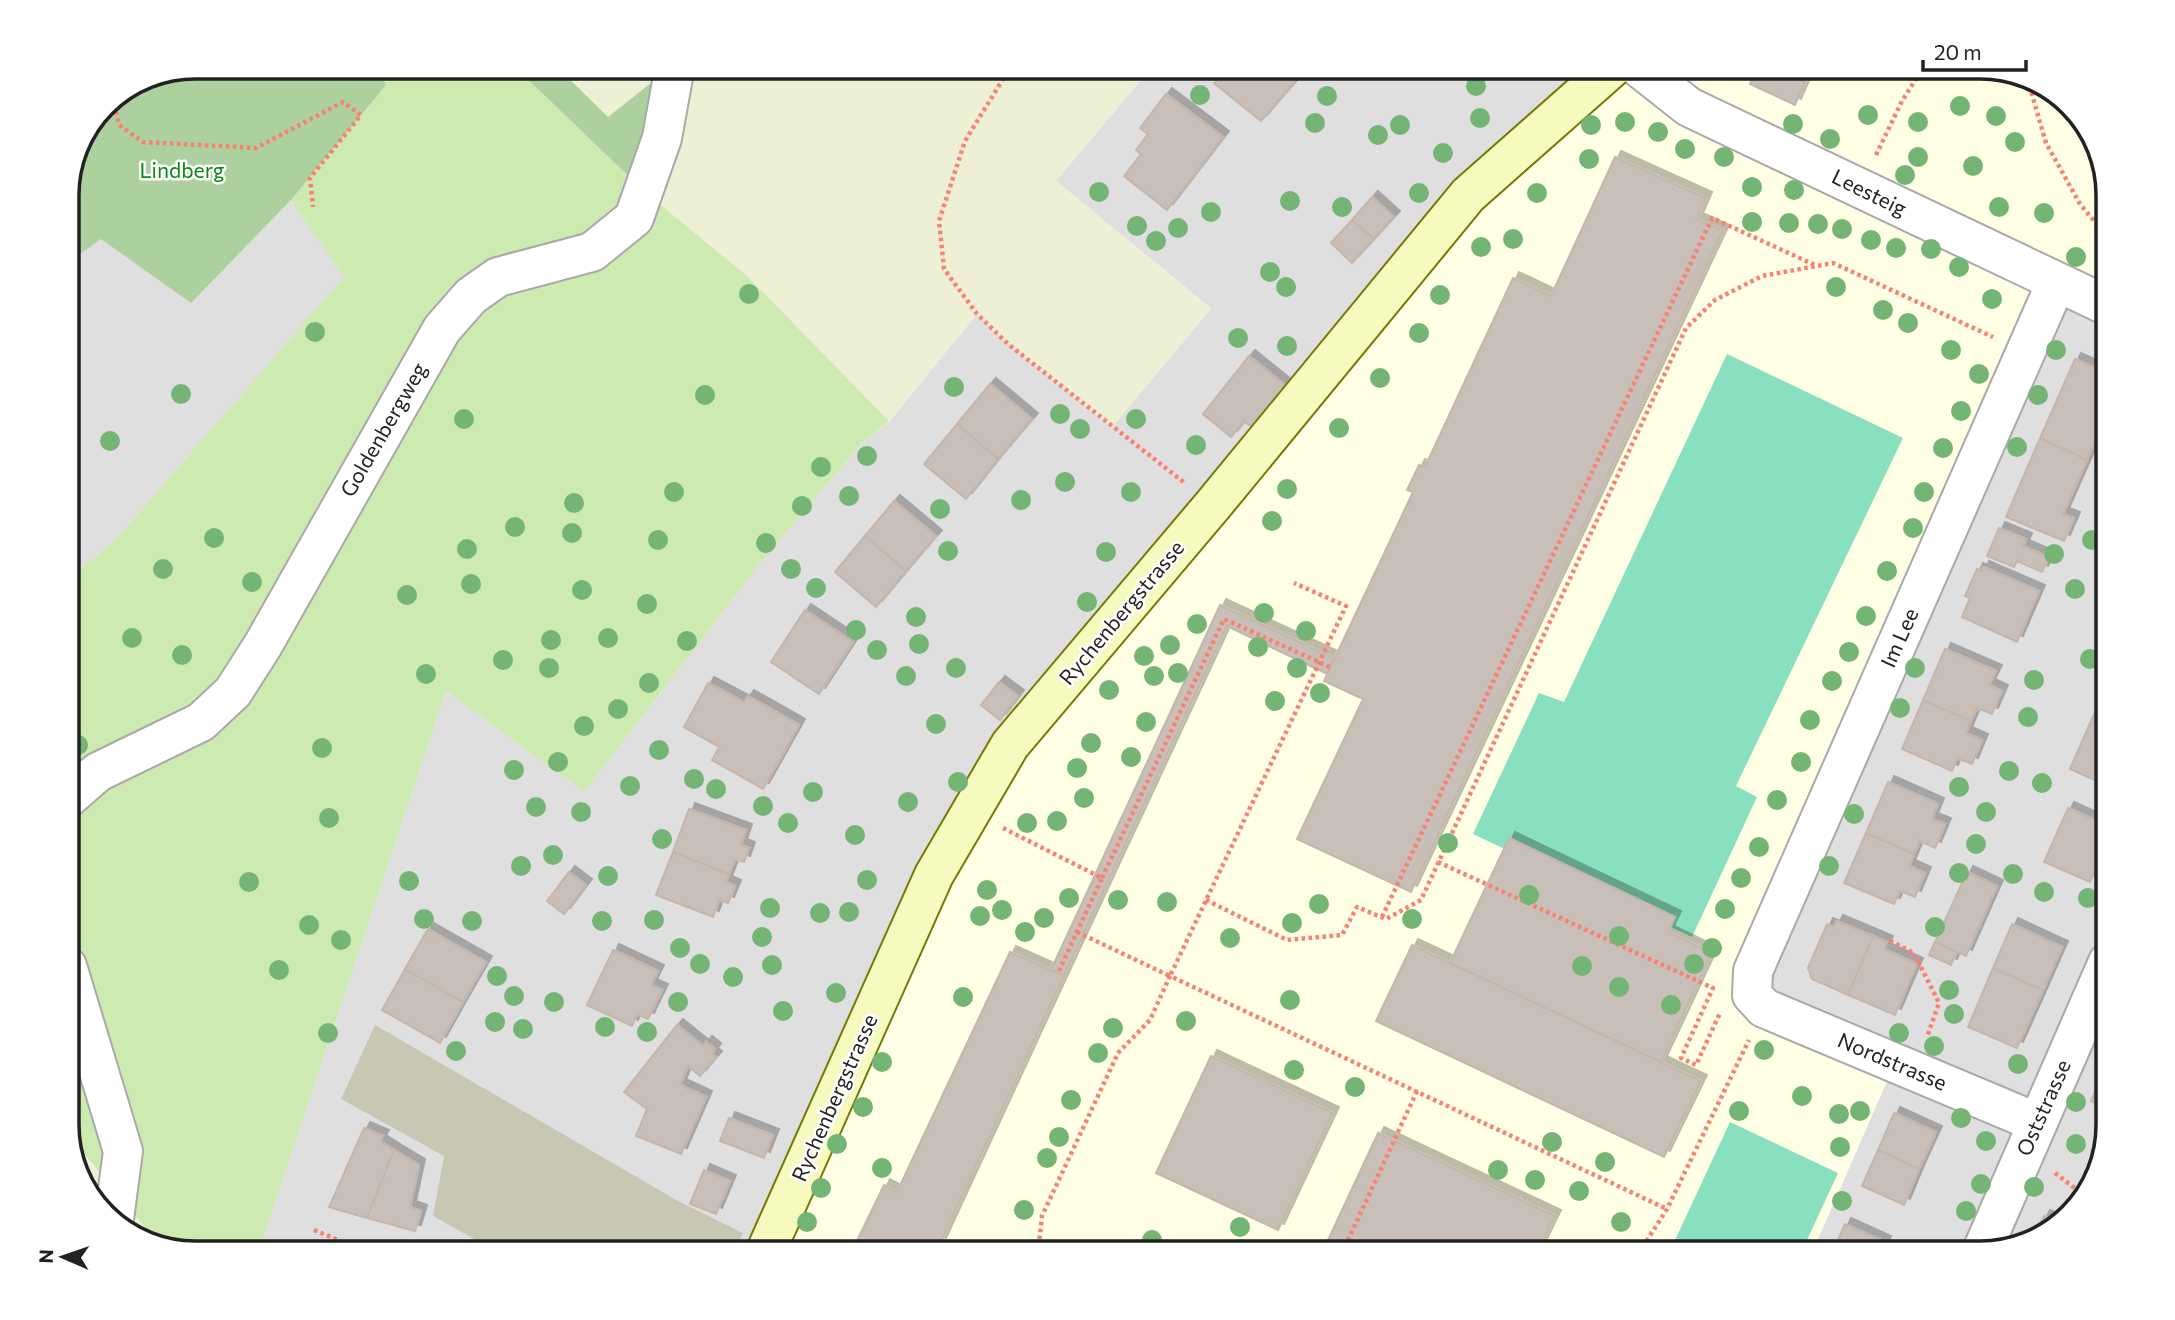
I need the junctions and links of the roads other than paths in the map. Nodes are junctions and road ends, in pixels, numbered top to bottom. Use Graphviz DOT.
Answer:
graph roads {
  1 [pos="673,79"];
  2 [pos="1599,79"];
  3 [pos="1653,79"];
  4 [pos="2056,283"];
  5 [pos="2096,301"];
  6 [pos="79,789"];
  7 [pos="2096,990"];
  8 [pos="1758,1002"];
  9 [pos="79,1006"];
  10 [pos="2038,1123"];
  11 [pos="115,1209"];
  12 [pos="771,1241"];
  13 [pos="1986,1241"];
  1 -- 6 [label="street, Goldenbergweg"];
  2 -- 12 [label="street, Rychenbergstrasse"];
  3 -- 4 [label="street, Leesteig"];
  4 -- 5 [label="street, Leesteig"];
  4 -- 8 [label="street, Im Lee"];
  7 -- 10 [label="street, Oststrasse"];
  8 -- 10 [label="street, Nordstrasse"];
  9 -- 11 [label="street"];
  10 -- 13 [label="street, Oststrasse"];
}
